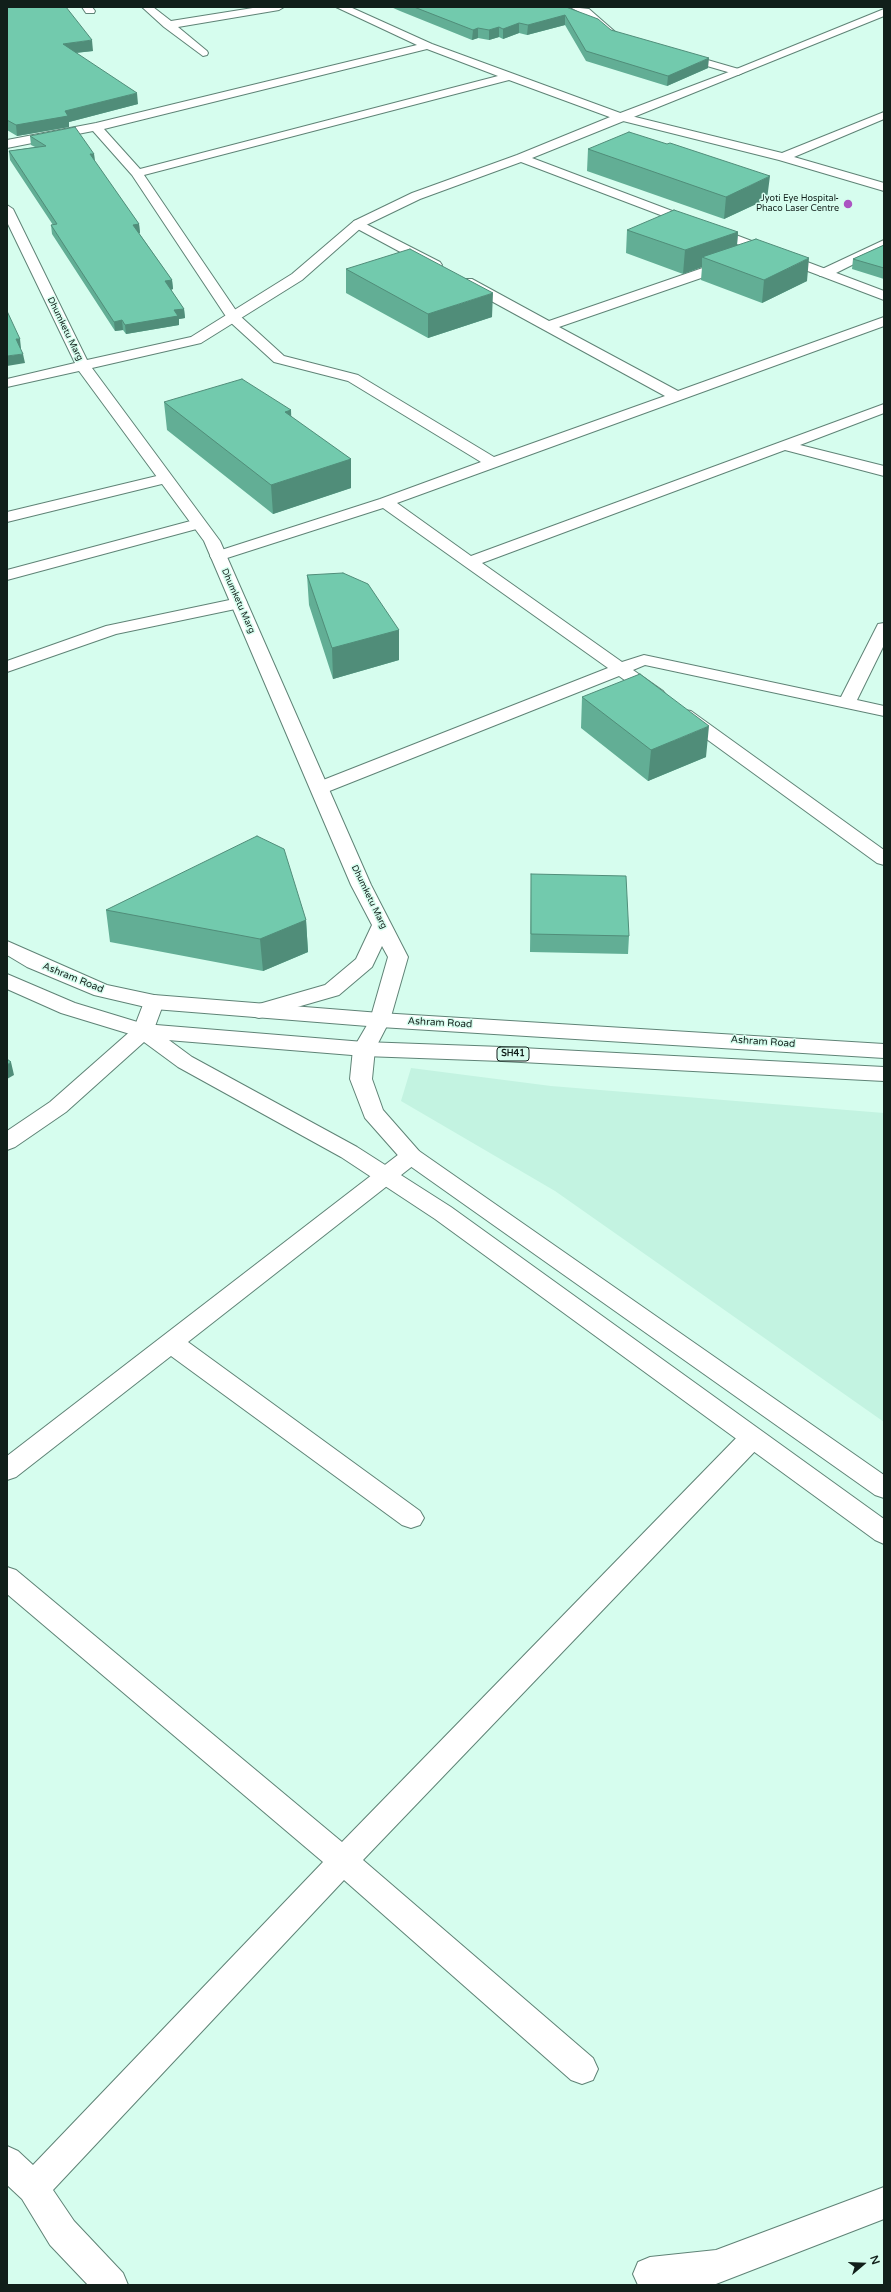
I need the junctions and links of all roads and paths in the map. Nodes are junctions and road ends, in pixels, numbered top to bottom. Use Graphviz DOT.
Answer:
graph roads {
  1 [pos="147,7"];
  2 [pos="279,7"];
  3 [pos="341,7"];
  4 [pos="575,7"];
  5 [pos="884,12"];
  6 [pos="168,25"];
  7 [pos="629,41"];
  8 [pos="428,46"];
  9 [pos="666,51"];
  10 [pos="203,53"];
  11 [pos="738,72"];
  12 [pos="507,77"];
  13 [pos="884,115"];
  14 [pos="619,117"];
  15 [pos="96,127"];
  16 [pos="7,144"];
  17 [pos="783,157"];
  18 [pos="521,158"];
  19 [pos="137,172"];
  20 [pos="884,187"];
  21 [pos="7,209"];
  22 [pos="358,224"];
  23 [pos="884,244"];
  24 [pos="768,251"];
  25 [pos="825,273"];
  26 [pos="884,296"];
  27 [pos="234,318"];
  28 [pos="884,322"];
  29 [pos="548,326"];
  30 [pos="83,366"];
  31 [pos="7,383"];
  32 [pos="678,397"];
  33 [pos="884,408"];
  34 [pos="784,445"];
  35 [pos="494,463"];
  36 [pos="884,471"];
  37 [pos="165,479"];
  38 [pos="385,502"];
  39 [pos="7,517"];
  40 [pos="198,524"];
  41 [pos="218,556"];
  42 [pos="470,562"];
  43 [pos="7,575"];
  44 [pos="239,603"];
  45 [pos="884,628"];
  46 [pos="7,667"];
  47 [pos="622,669"];
  48 [pos="847,703"];
  49 [pos="884,711"];
  50 [pos="320,788"];
  51 [pos="884,859"];
  52 [pos="382,924"];
  53 [pos="7,947"];
  54 [pos="7,981"];
  55 [pos="154,1002"];
  56 [pos="259,1011"];
  57 [pos="380,1020"];
  58 [pos="143,1031"];
  59 [pos="364,1049"];
  60 [pos="884,1051"];
  61 [pos="884,1074"];
  62 [pos="7,1142"];
  63 [pos="411,1156"];
  64 [pos="384,1175"];
  65 [pos="170,1342"];
  66 [pos="751,1439"];
  67 [pos="7,1470"];
  68 [pos="884,1488"];
  69 [pos="411,1518"];
  70 [pos="884,1533"];
  71 [pos="7,1578"];
  72 [pos="343,1862"];
  73 [pos="582,2069"];
  74 [pos="7,2162"];
  75 [pos="33,2188"];
  76 [pos="884,2203"];
  77 [pos="650,2274"];
  78 [pos="111,2285"];
  1 -- 6 [label="street"];
  2 -- 6 [label="street"];
  3 -- 8 [label="street"];
  4 -- 7 [label="street"];
  5 -- 11 [label="street"];
  6 -- 10 [label="street"];
  8 -- 12 [label="street"];
  8 -- 15 [label="street"];
  9 -- 11 [label="street"];
  11 -- 14 [label="street"];
  12 -- 14 [label="street"];
  12 -- 19 [label="street"];
  13 -- 17 [label="street"];
  14 -- 17 [label="street"];
  14 -- 18 [label="street"];
  15 -- 16 [label="street"];
  15 -- 19 [label="street"];
  17 -- 20 [label="street"];
  18 -- 22 [label="street"];
  18 -- 24 [label="street"];
  19 -- 27 [label="street"];
  21 -- 30 [label="street, Dhumketu Marg"];
  22 -- 27 [label="street"];
  22 -- 29 [label="street"];
  23 -- 25 [label="street"];
  24 -- 25 [label="street"];
  24 -- 29 [label="street"];
  25 -- 26 [label="street"];
  27 -- 30 [label="street"];
  27 -- 35 [label="street"];
  28 -- 32 [label="street"];
  29 -- 32 [label="street"];
  30 -- 31 [label="street"];
  30 -- 37 [label="street, Dhumketu Marg"];
  32 -- 35 [label="street"];
  33 -- 34 [label="street"];
  34 -- 36 [label="street"];
  34 -- 42 [label="street"];
  35 -- 38 [label="street"];
  37 -- 39 [label="street"];
  37 -- 40 [label="street, Dhumketu Marg"];
  38 -- 41 [label="street"];
  38 -- 42 [label="street"];
  40 -- 41 [label="street, Dhumketu Marg"];
  40 -- 43 [label="street"];
  41 -- 44 [label="street, Dhumketu Marg"];
  42 -- 47 [label="street"];
  44 -- 46 [label="street"];
  44 -- 50 [label="street, Dhumketu Marg"];
  45 -- 48 [label="street"];
  47 -- 48 [label="street"];
  47 -- 50 [label="street"];
  47 -- 51 [label="street"];
  48 -- 49 [label="street"];
  50 -- 52 [label="street, Dhumketu Marg"];
  52 -- 56 [label="street"];
  52 -- 57 [label="street, Dhumketu Marg"];
  53 -- 55 [label="street, Ashram Road"];
  54 -- 58 [label="street"];
  55 -- 56 [label="street, Ashram Road"];
  55 -- 58 [label="street"];
  56 -- 57 [label="street, Ashram Road"];
  57 -- 59 [label="street, Dhumketu Marg"];
  57 -- 60 [label="street, Ashram Road"];
  58 -- 59 [label="street, SH41"];
  58 -- 62 [label="street"];
  58 -- 64 [label="street"];
  59 -- 61 [label="street, SH41"];
  59 -- 63 [label="street"];
  63 -- 64 [label="street"];
  63 -- 68 [label="street"];
  64 -- 65 [label="street"];
  64 -- 66 [label="street"];
  65 -- 67 [label="street"];
  65 -- 69 [label="street"];
  66 -- 70 [label="street"];
  66 -- 72 [label="street"];
  71 -- 72 [label="street"];
  72 -- 73 [label="street"];
  72 -- 75 [label="street"];
  74 -- 75 [label="street"];
  75 -- 78 [label="street"];
  76 -- 77 [label="street"];
}
